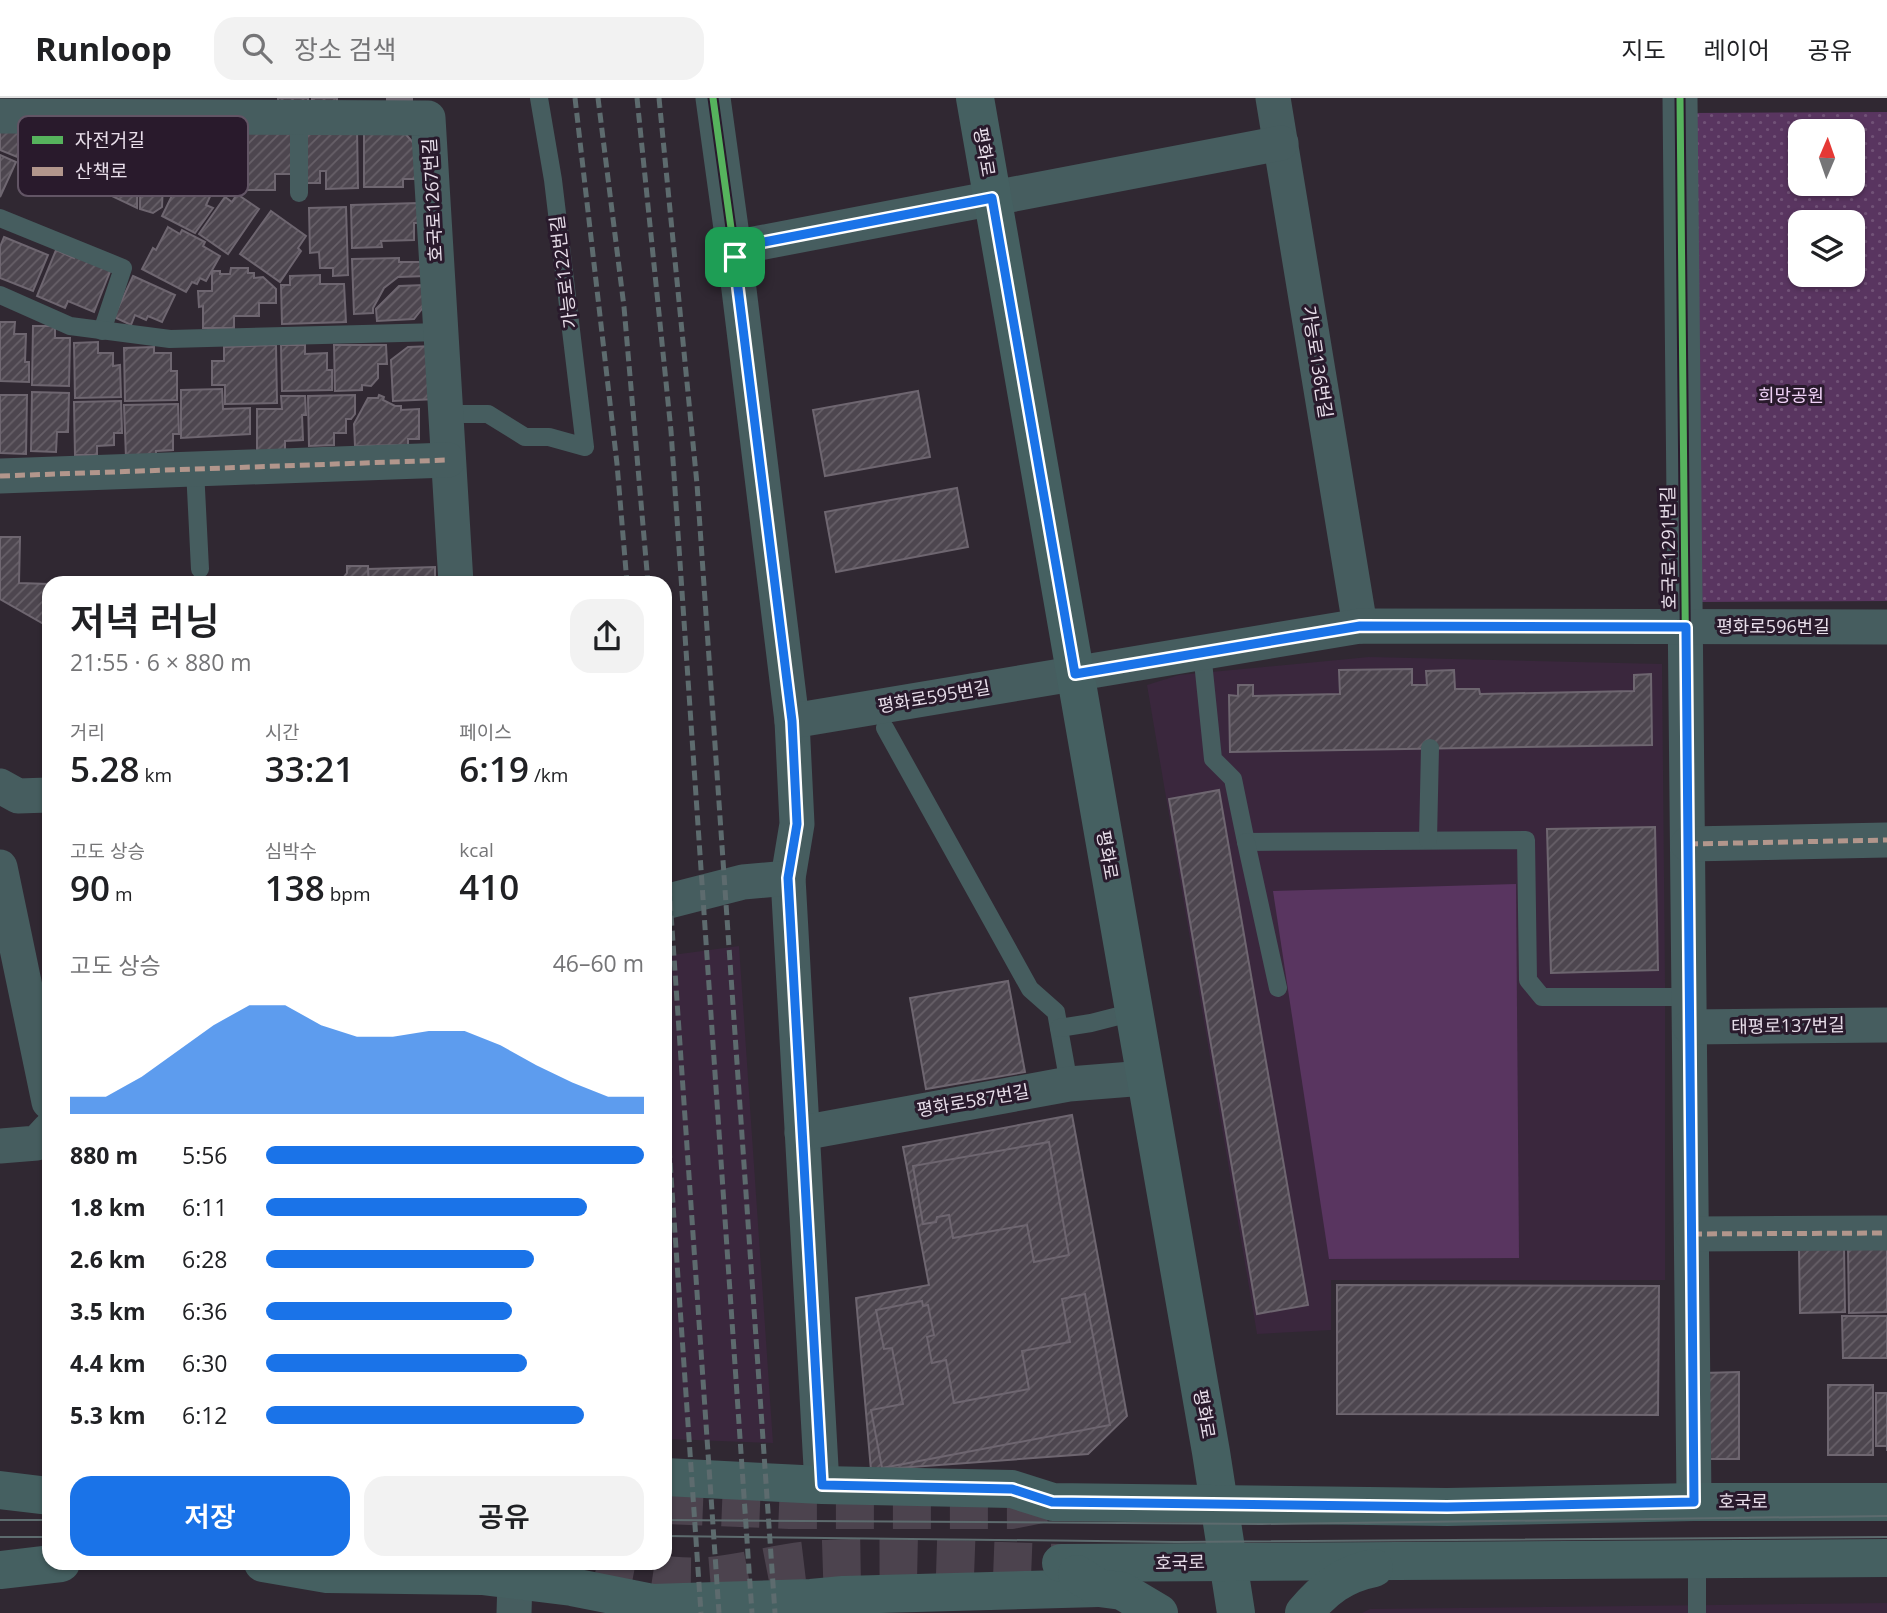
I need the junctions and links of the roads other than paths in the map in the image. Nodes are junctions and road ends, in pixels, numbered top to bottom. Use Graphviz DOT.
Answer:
graph roads {
  1 [pos="539,98"];
  2 [pos="712,98"];
  3 [pos="975,98"];
  4 [pos="1273,98"];
  5 [pos="1680,98"];
  6 [pos="370,108"];
  7 [pos="0,116"];
  8 [pos="18,116"];
  9 [pos="299,117"];
  10 [pos="248,119"];
  11 [pos="1281,143"];
  12 [pos="299,193"];
  13 [pos="992,198"];
  14 [pos="0,218"];
  15 [pos="733,248"];
  16 [pos="0,295"];
  17 [pos="102,331"];
  18 [pos="441,332"];
  19 [pos="446,414"];
  20 [pos="448,460"];
  21 [pos="195,469"];
  22 [pos="0,476"];
  23 [pos="200,569"];
  24 [pos="456,576"];
  25 [pos="1360,626"];
  26 [pos="1686,627"];
  27 [pos="1887,627"];
  28 [pos="1202,653"];
  29 [pos="1075,674"];
  30 [pos="792,721"];
  31 [pos="885,728"];
  32 [pos="1430,748"];
  33 [pos="0,786"];
  34 [pos="42,795"];
  35 [pos="1887,839"];
  36 [pos="1428,840"];
  37 [pos="1246,842"];
  38 [pos="1688,844"];
  39 [pos="0,867"];
  40 [pos="788,878"];
  41 [pos="672,900"];
  42 [pos="1278,988"];
  43 [pos="1134,1012"];
  44 [pos="1689,1012"];
  45 [pos="1887,1025"];
  46 [pos="1059,1028"];
  47 [pos="42,1068"];
  48 [pos="1145,1078"];
  49 [pos="1069,1084"];
  50 [pos="802,1133"];
  51 [pos="42,1138"];
  52 [pos="0,1146"];
  53 [pos="1887,1233"];
  54 [pos="1692,1234"];
  55 [pos="672,1477"];
  56 [pos="822,1485"];
  57 [pos="0,1490"];
  58 [pos="42,1497"];
  59 [pos="42,1498"];
  60 [pos="0,1500"];
  61 [pos="1694,1502"];
  62 [pos="1887,1502"];
  63 [pos="1219,1504"];
  64 [pos="0,1558"];
  65 [pos="42,1558"];
  66 [pos="1887,1558"];
  67 [pos="1697,1559"];
  68 [pos="1407,1561"];
  69 [pos="1228,1562"];
  70 [pos="1061,1563"];
  71 [pos="42,1565"];
  72 [pos="0,1570"];
  73 [pos="297,1570"];
  74 [pos="1099,1588"];
  75 [pos="1014,1591"];
  76 [pos="515,1596"];
  77 [pos="960,1603"];
  78 [pos="811,1606"];
  79 [pos="652,1608"];
  80 [pos="1159,1613"];
  81 [pos="1236,1613"];
  82 [pos="1304,1613"];
  83 [pos="1698,1613"];
  1 -- 19 [label="lane, 가능로122번길"];
  2 -- 15 [label="street"];
  3 -- 13 [label="street, 평화로"];
  4 -- 11 [label="street, 가능로136번길"];
  5 -- 26 [label="street, 호국로1291번길"];
  6 -- 9 [label="street, 호국로1267번길"];
  6 -- 18 [label="street, 호국로1267번길"];
  7 -- 8 [label="street, 호국로1267번길"];
  9 -- 10 [label="street, 호국로1267번길"];
  9 -- 12 [label="lane"];
  11 -- 13 [label="street"];
  11 -- 25 [label="street, 가능로136번길"];
  13 -- 15 [label="street"];
  13 -- 29 [label="street, 평화로"];
  14 -- 17 [label="lane"];
  15 -- 30 [label="street"];
  16 -- 17 [label="lane"];
  17 -- 18 [label="lane"];
  18 -- 19 [label="street, 호국로1267번길"];
  19 -- 20 [label="street, 호국로1267번길"];
  20 -- 21 [label="street"];
  20 -- 24 [label="street, 호국로1267번길"];
  21 -- 22 [label="street"];
  21 -- 23 [label="lane"];
  25 -- 26 [label="street, 평화로596번길"];
  25 -- 28 [label="street, 평화로596번길"];
  26 -- 27 [label="street, 평화로596번길"];
  26 -- 38 [label="street, 호국로1291번길"];
  28 -- 29 [label="street, 평화로596번길"];
  28 -- 37 [label="lane"];
  29 -- 30 [label="street, 평화로595번길"];
  29 -- 43 [label="street, 평화로"];
  30 -- 40 [label="street"];
  31 -- 46 [label="lane"];
  32 -- 36 [label="lane"];
  33 -- 34 [label="street"];
  35 -- 38 [label="street"];
  36 -- 37 [label="lane"];
  36 -- 44 [label="lane"];
  37 -- 42 [label="lane"];
  38 -- 44 [label="street, 호국로1291번길"];
  39 -- 47 [label="street"];
  40 -- 41 [label="street"];
  40 -- 50 [label="street"];
  43 -- 46 [label="lane"];
  43 -- 48 [label="street, 평화로"];
  44 -- 45 [label="street, 태평로137번길"];
  44 -- 54 [label="street, 호국로1291번길"];
  46 -- 49 [label="lane"];
  48 -- 49 [label="street, 평화로587번길"];
  48 -- 63 [label="street, 평화로"];
  49 -- 50 [label="street, 평화로587번길"];
  50 -- 56 [label="street"];
  51 -- 52 [label="street"];
  53 -- 54 [label="street"];
  54 -- 61 [label="street, 호국로1291번길"];
  55 -- 56 [label="street, 호국로"];
  56 -- 63 [label="street, 호국로"];
  57 -- 58 [label="street"];
  59 -- 60 [label="street"];
  61 -- 62 [label="street, 호국로"];
  61 -- 63 [label="street, 호국로"];
  63 -- 69 [label="street, 평화로"];
  64 -- 65 [label="street"];
  66 -- 67 [label="street, 호국로"];
  67 -- 68 [label="street, 호국로"];
  67 -- 83 [label="lane"];
  68 -- 69 [label="street, 호국로"];
  68 -- 82 [label="street"];
  69 -- 70 [label="street, 호국로"];
  69 -- 81 [label="street, 평화로"];
  70 -- 74 [label="street"];
  70 -- 75 [label="street"];
  71 -- 72 [label="street"];
  73 -- 76 [label="street"];
  74 -- 75 [label="street"];
  74 -- 80 [label="street"];
  75 -- 77 [label="street"];
  76 -- 79 [label="street"];
  77 -- 78 [label="street"];
  78 -- 79 [label="street"];
}
